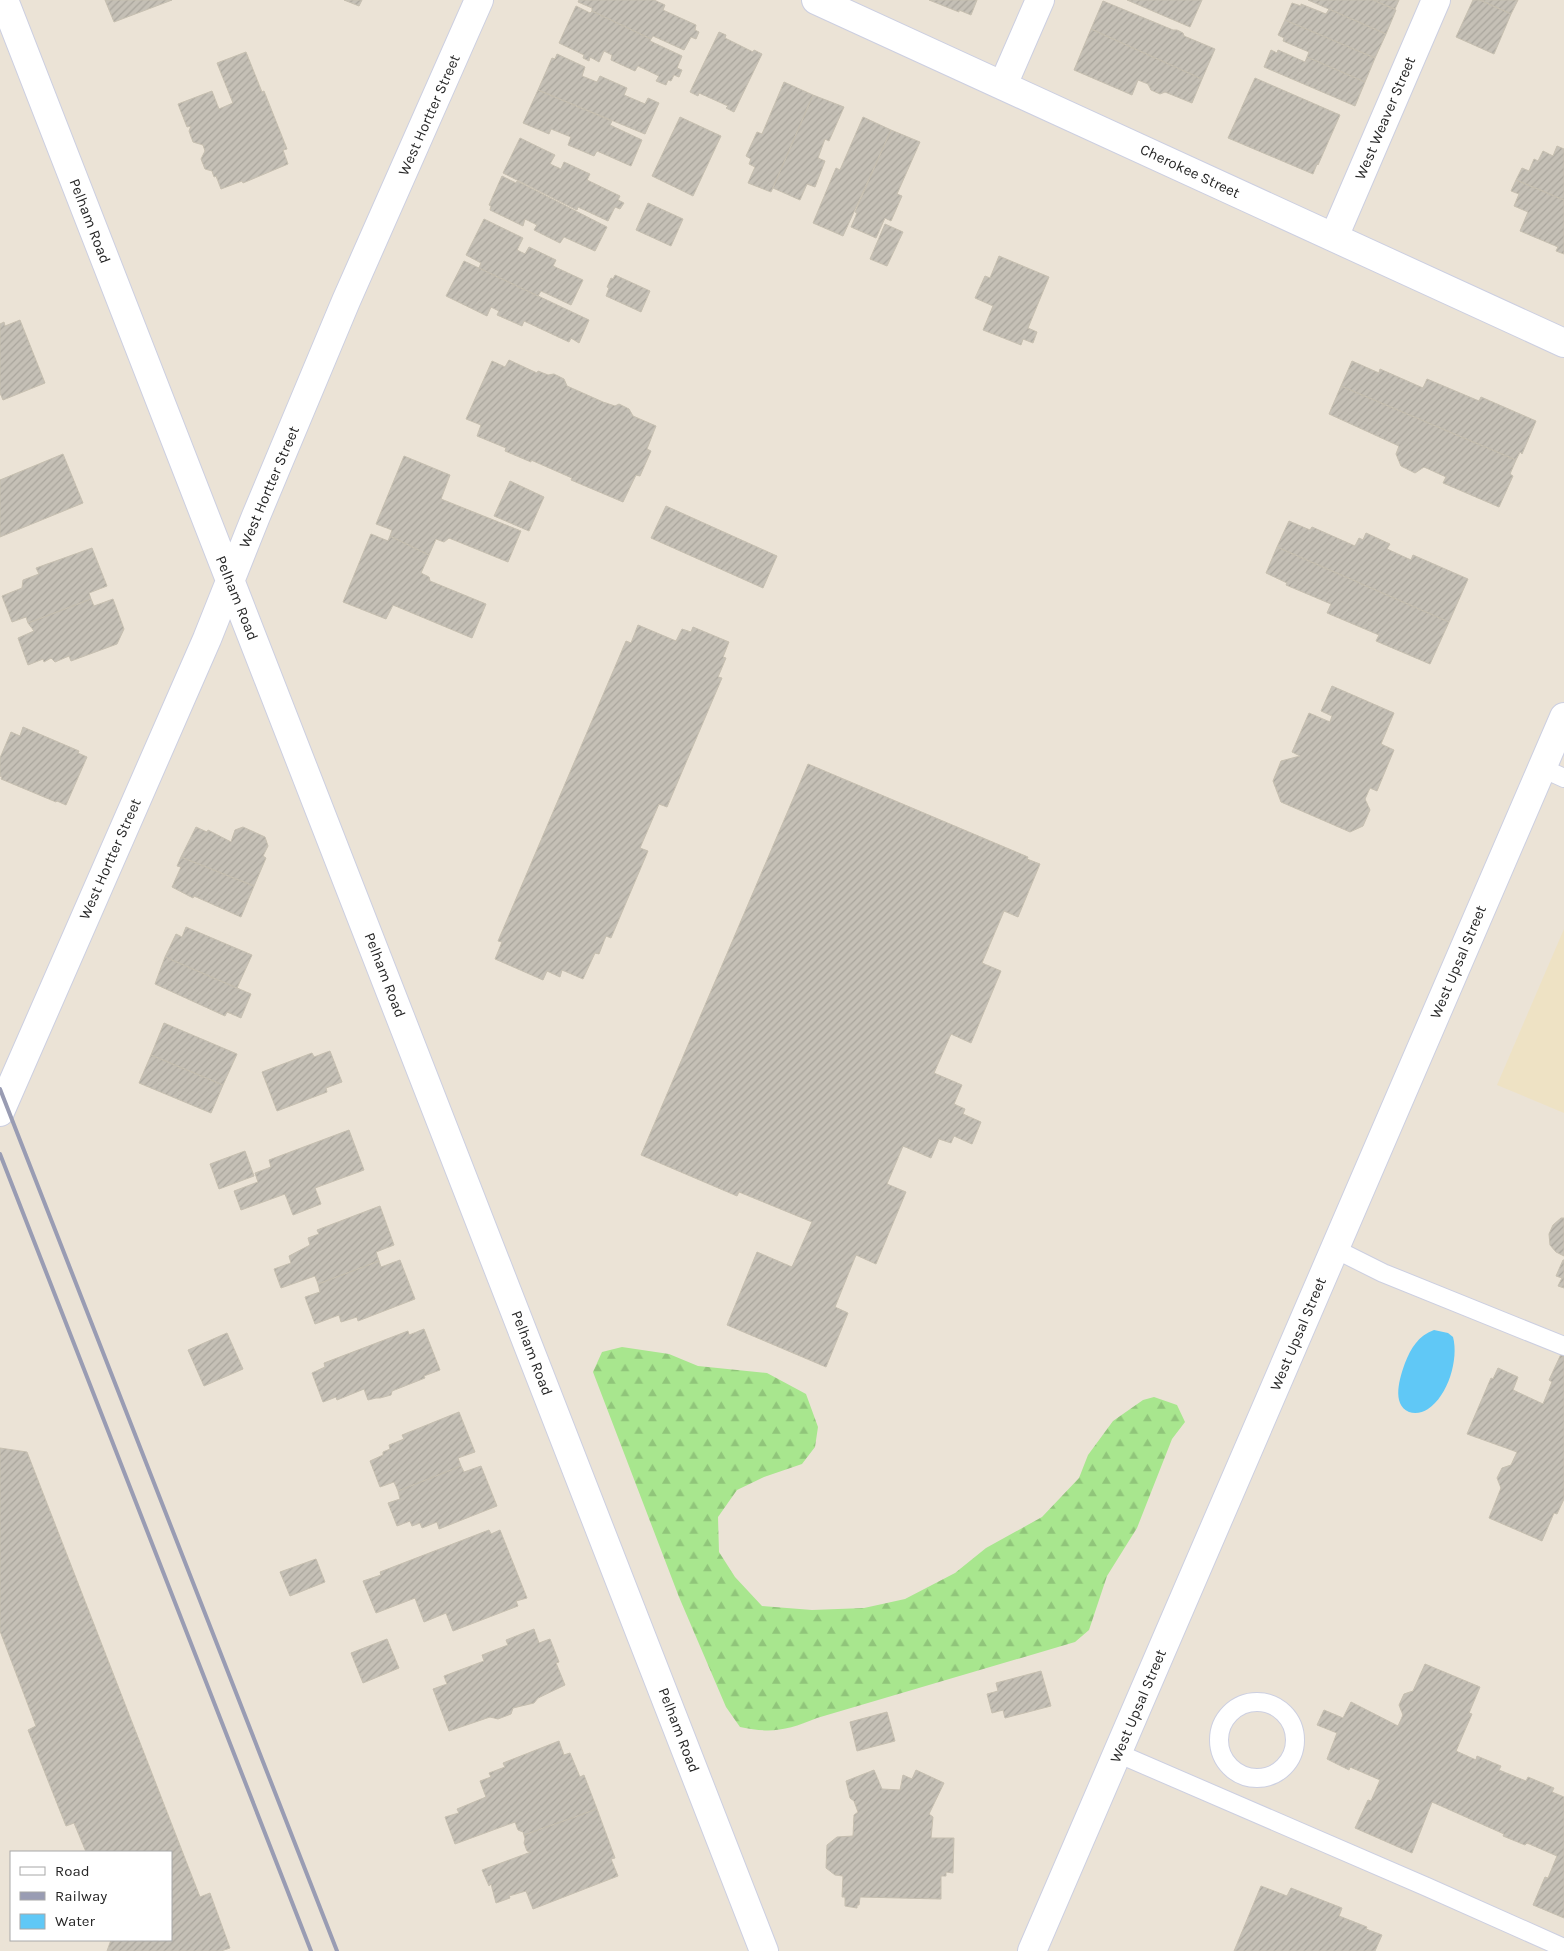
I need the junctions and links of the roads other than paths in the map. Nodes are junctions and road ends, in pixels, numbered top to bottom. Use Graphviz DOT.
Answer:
graph roads {
  1 [pos="4,0"];
  2 [pos="479,0"];
  3 [pos="816,0"];
  4 [pos="1040,0"];
  5 [pos="1436,0"];
  6 [pos="1003,86"];
  7 [pos="1334,237"];
  8 [pos="1564,343"];
  9 [pos="230,580"];
  10 [pos="1564,717"];
  11 [pos="1553,773"];
  12 [pos="0,1112"];
  13 [pos="1335,1249"];
  14 [pos="1564,1346"];
  15 [pos="1117,1753"];
  16 [pos="1242,1774"];
  17 [pos="1230,1801"];
  18 [pos="1564,1948"];
  19 [pos="764,1951"];
  20 [pos="1032,1951"];
  1 -- 9 [label="street, Pelham Road"];
  2 -- 9 [label="street, West Hortter Street"];
  3 -- 6 [label="street, Cherokee Street"];
  4 -- 6 [label="street"];
  5 -- 7 [label="street, West Weaver Street"];
  6 -- 7 [label="street, Cherokee Street"];
  7 -- 8 [label="street, Cherokee Street"];
  9 -- 12 [label="street, West Hortter Street"];
  9 -- 19 [label="street, Pelham Road"];
  10 -- 11 [label="street, West Upsal Street"];
  11 -- 13 [label="street, West Upsal Street"];
  13 -- 14 [label="lane"];
  13 -- 15 [label="street, West Upsal Street"];
  15 -- 17 [label="lane"];
  15 -- 20 [label="street, West Upsal Street"];
  16 -- 16 [label="lane"];
  16 -- 17 [label="lane"];
  17 -- 18 [label="lane"];
}
